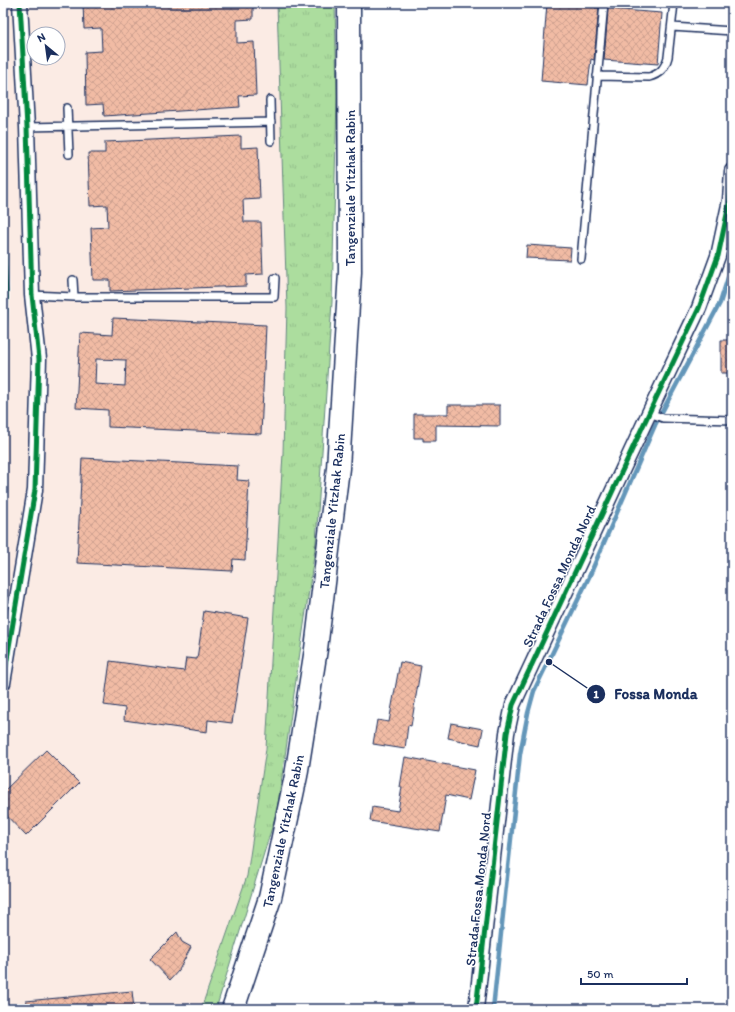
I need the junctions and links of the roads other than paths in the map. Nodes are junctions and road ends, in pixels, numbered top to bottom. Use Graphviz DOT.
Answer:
graph roads {
  1 [pos="20,3"];
  2 [pos="349,3"];
  3 [pos="604,3"];
  4 [pos="674,3"];
  5 [pos="672,27"];
  6 [pos="732,31"];
  7 [pos="597,76"];
  8 [pos="270,100"];
  9 [pos="67,108"];
  10 [pos="271,122"];
  11 [pos="27,127"];
  12 [pos="68,127"];
  13 [pos="272,141"];
  14 [pos="69,154"];
  15 [pos="732,172"];
  16 [pos="581,259"];
  17 [pos="275,278"];
  18 [pos="73,280"];
  19 [pos="32,295"];
  20 [pos="74,297"];
  21 [pos="651,414"];
  22 [pos="732,420"];
  23 [pos="3,683"];
  24 [pos="233,1009"];
  25 [pos="476,1009"];
  1 -- 11 [label="street"];
  2 -- 24 [label="main road, Tangenziale Yitzhak Rabin"];
  3 -- 7 [label="lane"];
  4 -- 5 [label="lane"];
  5 -- 6 [label="lane"];
  5 -- 7 [label="lane"];
  7 -- 16 [label="lane"];
  8 -- 10 [label="lane"];
  9 -- 12 [label="lane"];
  10 -- 12 [label="lane"];
  10 -- 13 [label="lane"];
  11 -- 12 [label="lane"];
  11 -- 19 [label="street"];
  12 -- 14 [label="lane"];
  15 -- 21 [label="street, Strada Fossa Monda Nord"];
  17 -- 20 [label="lane"];
  18 -- 20 [label="lane"];
  19 -- 20 [label="lane"];
  19 -- 23 [label="street"];
  21 -- 22 [label="lane"];
  21 -- 25 [label="street, Strada Fossa Monda Nord"];
}
